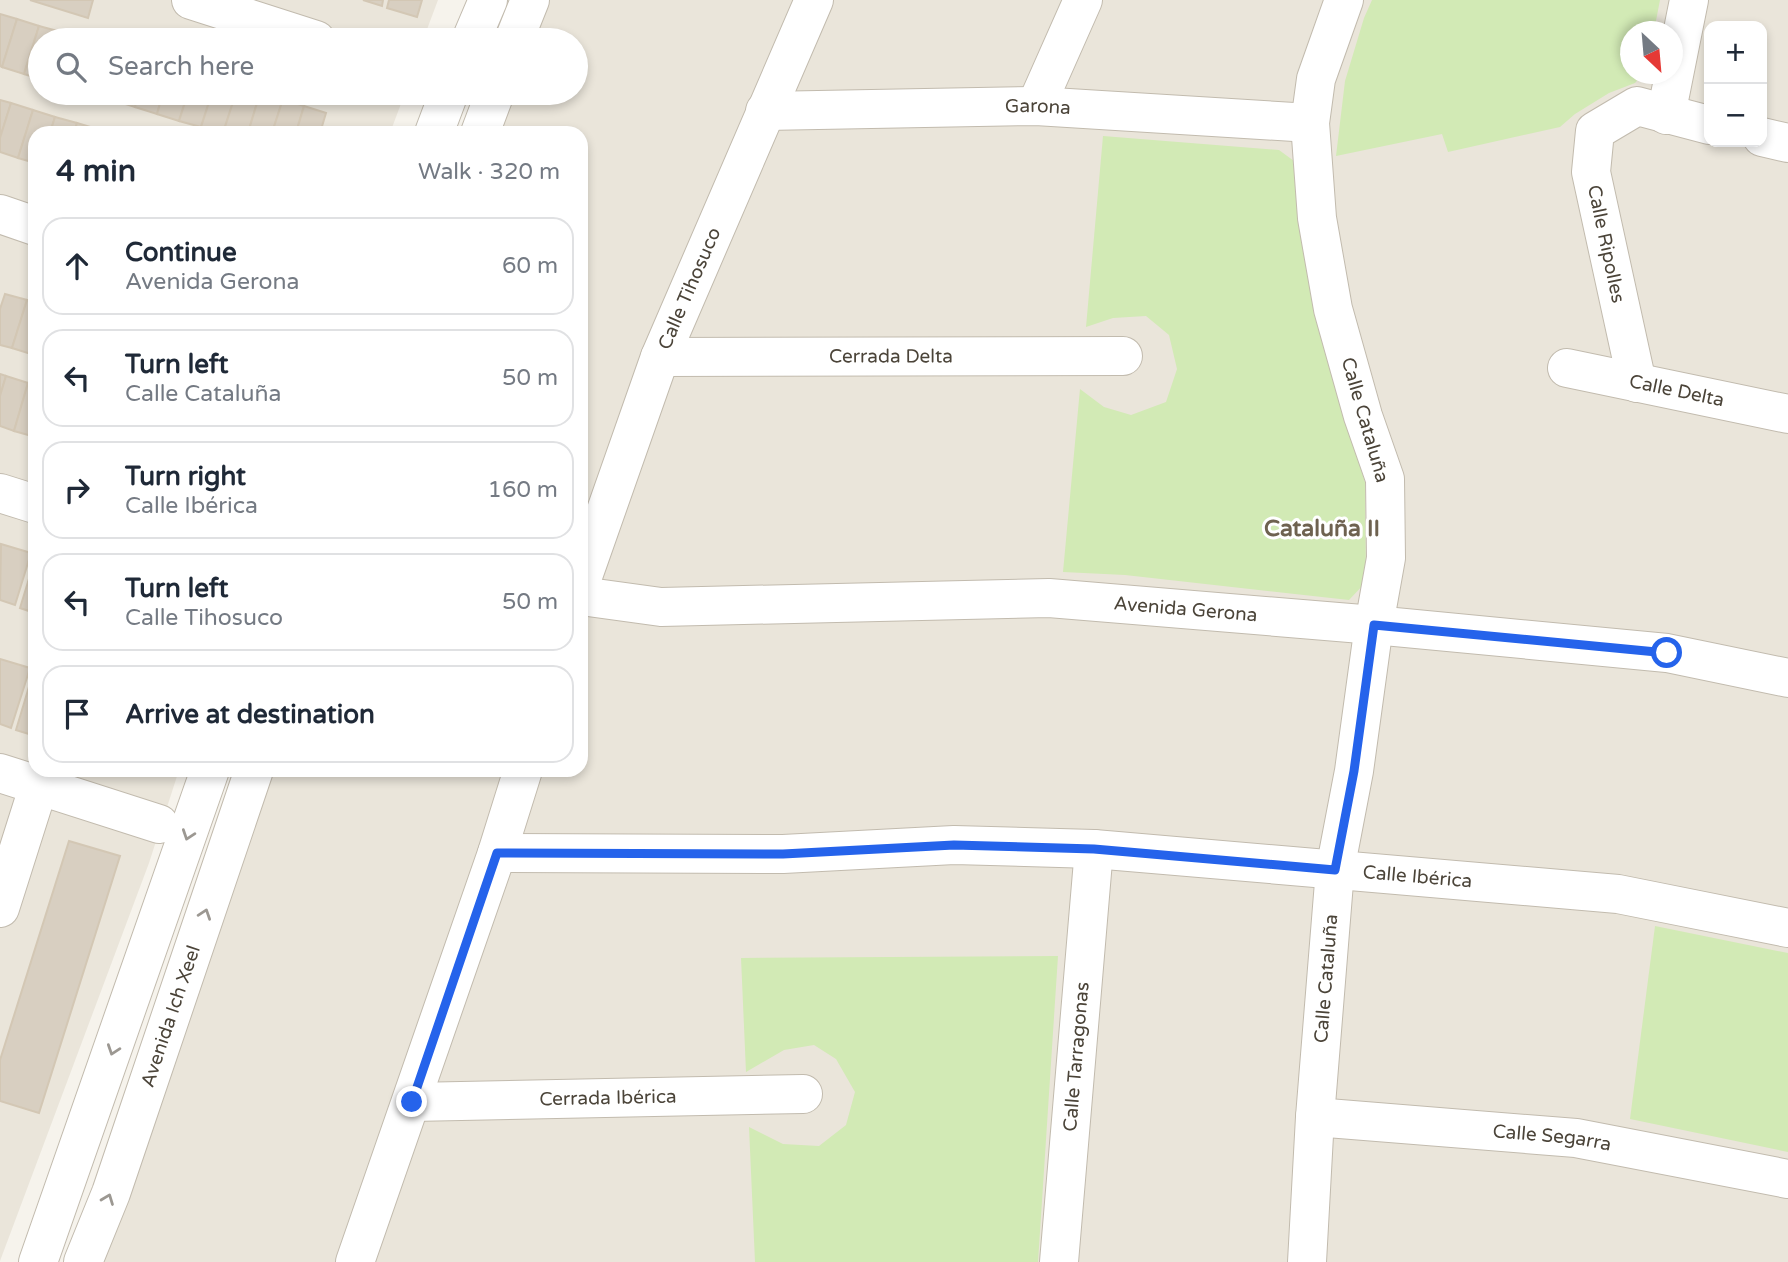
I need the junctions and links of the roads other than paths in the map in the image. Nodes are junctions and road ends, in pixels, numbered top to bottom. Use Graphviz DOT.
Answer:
graph roads {
  1 [pos="191,0"];
  2 [pos="488,0"];
  3 [pos="530,0"];
  4 [pos="814,0"];
  5 [pos="1083,0"];
  6 [pos="1344,0"];
  7 [pos="1689,0"];
  8 [pos="278,28"];
  9 [pos="476,28"];
  10 [pos="519,28"];
  11 [pos="444,105"];
  12 [pos="490,105"];
  13 [pos="1036,106"];
  14 [pos="765,111"];
  15 [pos="1666,115"];
  16 [pos="1310,123"];
  17 [pos="1704,124"];
  18 [pos="437,126"];
  19 [pos="483,126"];
  20 [pos="1767,138"];
  21 [pos="1788,143"];
  22 [pos="0,215"];
  23 [pos="28,224"];
  24 [pos="1123,356"];
  25 [pos="660,357"];
  26 [pos="1567,368"];
  27 [pos="1637,383"];
  28 [pos="1788,414"];
  29 [pos="0,493"];
  30 [pos="28,502"];
  31 [pos="588,562"];
  32 [pos="588,597"];
  33 [pos="1374,625"];
  34 [pos="1788,678"];
  35 [pos="0,772"];
  36 [pos="207,777"];
  37 [pos="252,777"];
  38 [pos="521,777"];
  39 [pos="39,785"];
  40 [pos="159,824"];
  41 [pos="1094,849"];
  42 [pos="497,853"];
  43 [pos="1335,870"];
  44 [pos="0,908"];
  45 [pos="1788,928"];
  46 [pos="803,1094"];
  47 [pos="412,1102"];
  48 [pos="1315,1117"];
  49 [pos="1788,1179"];
  50 [pos="38,1262"];
  51 [pos="83,1262"];
  52 [pos="355,1262"];
  53 [pos="1059,1262"];
  54 [pos="1307,1262"];
  1 -- 8 [label="street"];
  2 -- 9 [label="street"];
  3 -- 10 [label="street"];
  4 -- 14 [label="street, Calle Tihosuco"];
  5 -- 13 [label="street"];
  6 -- 16 [label="street, Calle Cataluña"];
  7 -- 15 [label="street"];
  11 -- 18 [label="street"];
  12 -- 19 [label="street"];
  13 -- 14 [label="street, Garona"];
  13 -- 16 [label="street, Garona"];
  14 -- 25 [label="street, Calle Tihosuco"];
  15 -- 17 [label="street"];
  15 -- 27 [label="street, Calle Ripolles"];
  16 -- 33 [label="street, Calle Cataluña"];
  20 -- 21 [label="street"];
  22 -- 23 [label="street"];
  24 -- 25 [label="street, Cerrada Delta"];
  25 -- 31 [label="street, Calle Tihosuco"];
  26 -- 27 [label="street, Calle Delta"];
  27 -- 28 [label="street, Calle Delta"];
  29 -- 30 [label="street"];
  32 -- 33 [label="street, Avenida Gerona"];
  33 -- 34 [label="street, Avenida Gerona"];
  33 -- 43 [label="street, Calle Cataluña"];
  35 -- 39 [label="street"];
  36 -- 50 [label="street, one-way"];
  51 -- 37 [label="street, Avenida Ich Xeel, one-way"];
  38 -- 42 [label="street"];
  39 -- 40 [label="street"];
  39 -- 44 [label="street"];
  41 -- 42 [label="street, Calle Ibérica"];
  41 -- 43 [label="street, Calle Ibérica"];
  41 -- 53 [label="street, Calle Tarragonas"];
  42 -- 47 [label="street"];
  43 -- 45 [label="street, Calle Ibérica"];
  43 -- 48 [label="street, Calle Cataluña"];
  46 -- 47 [label="street, Cerrada Ibérica"];
  47 -- 52 [label="street"];
  48 -- 49 [label="street, Calle Segarra"];
  48 -- 54 [label="street, Calle Cataluña"];
}
